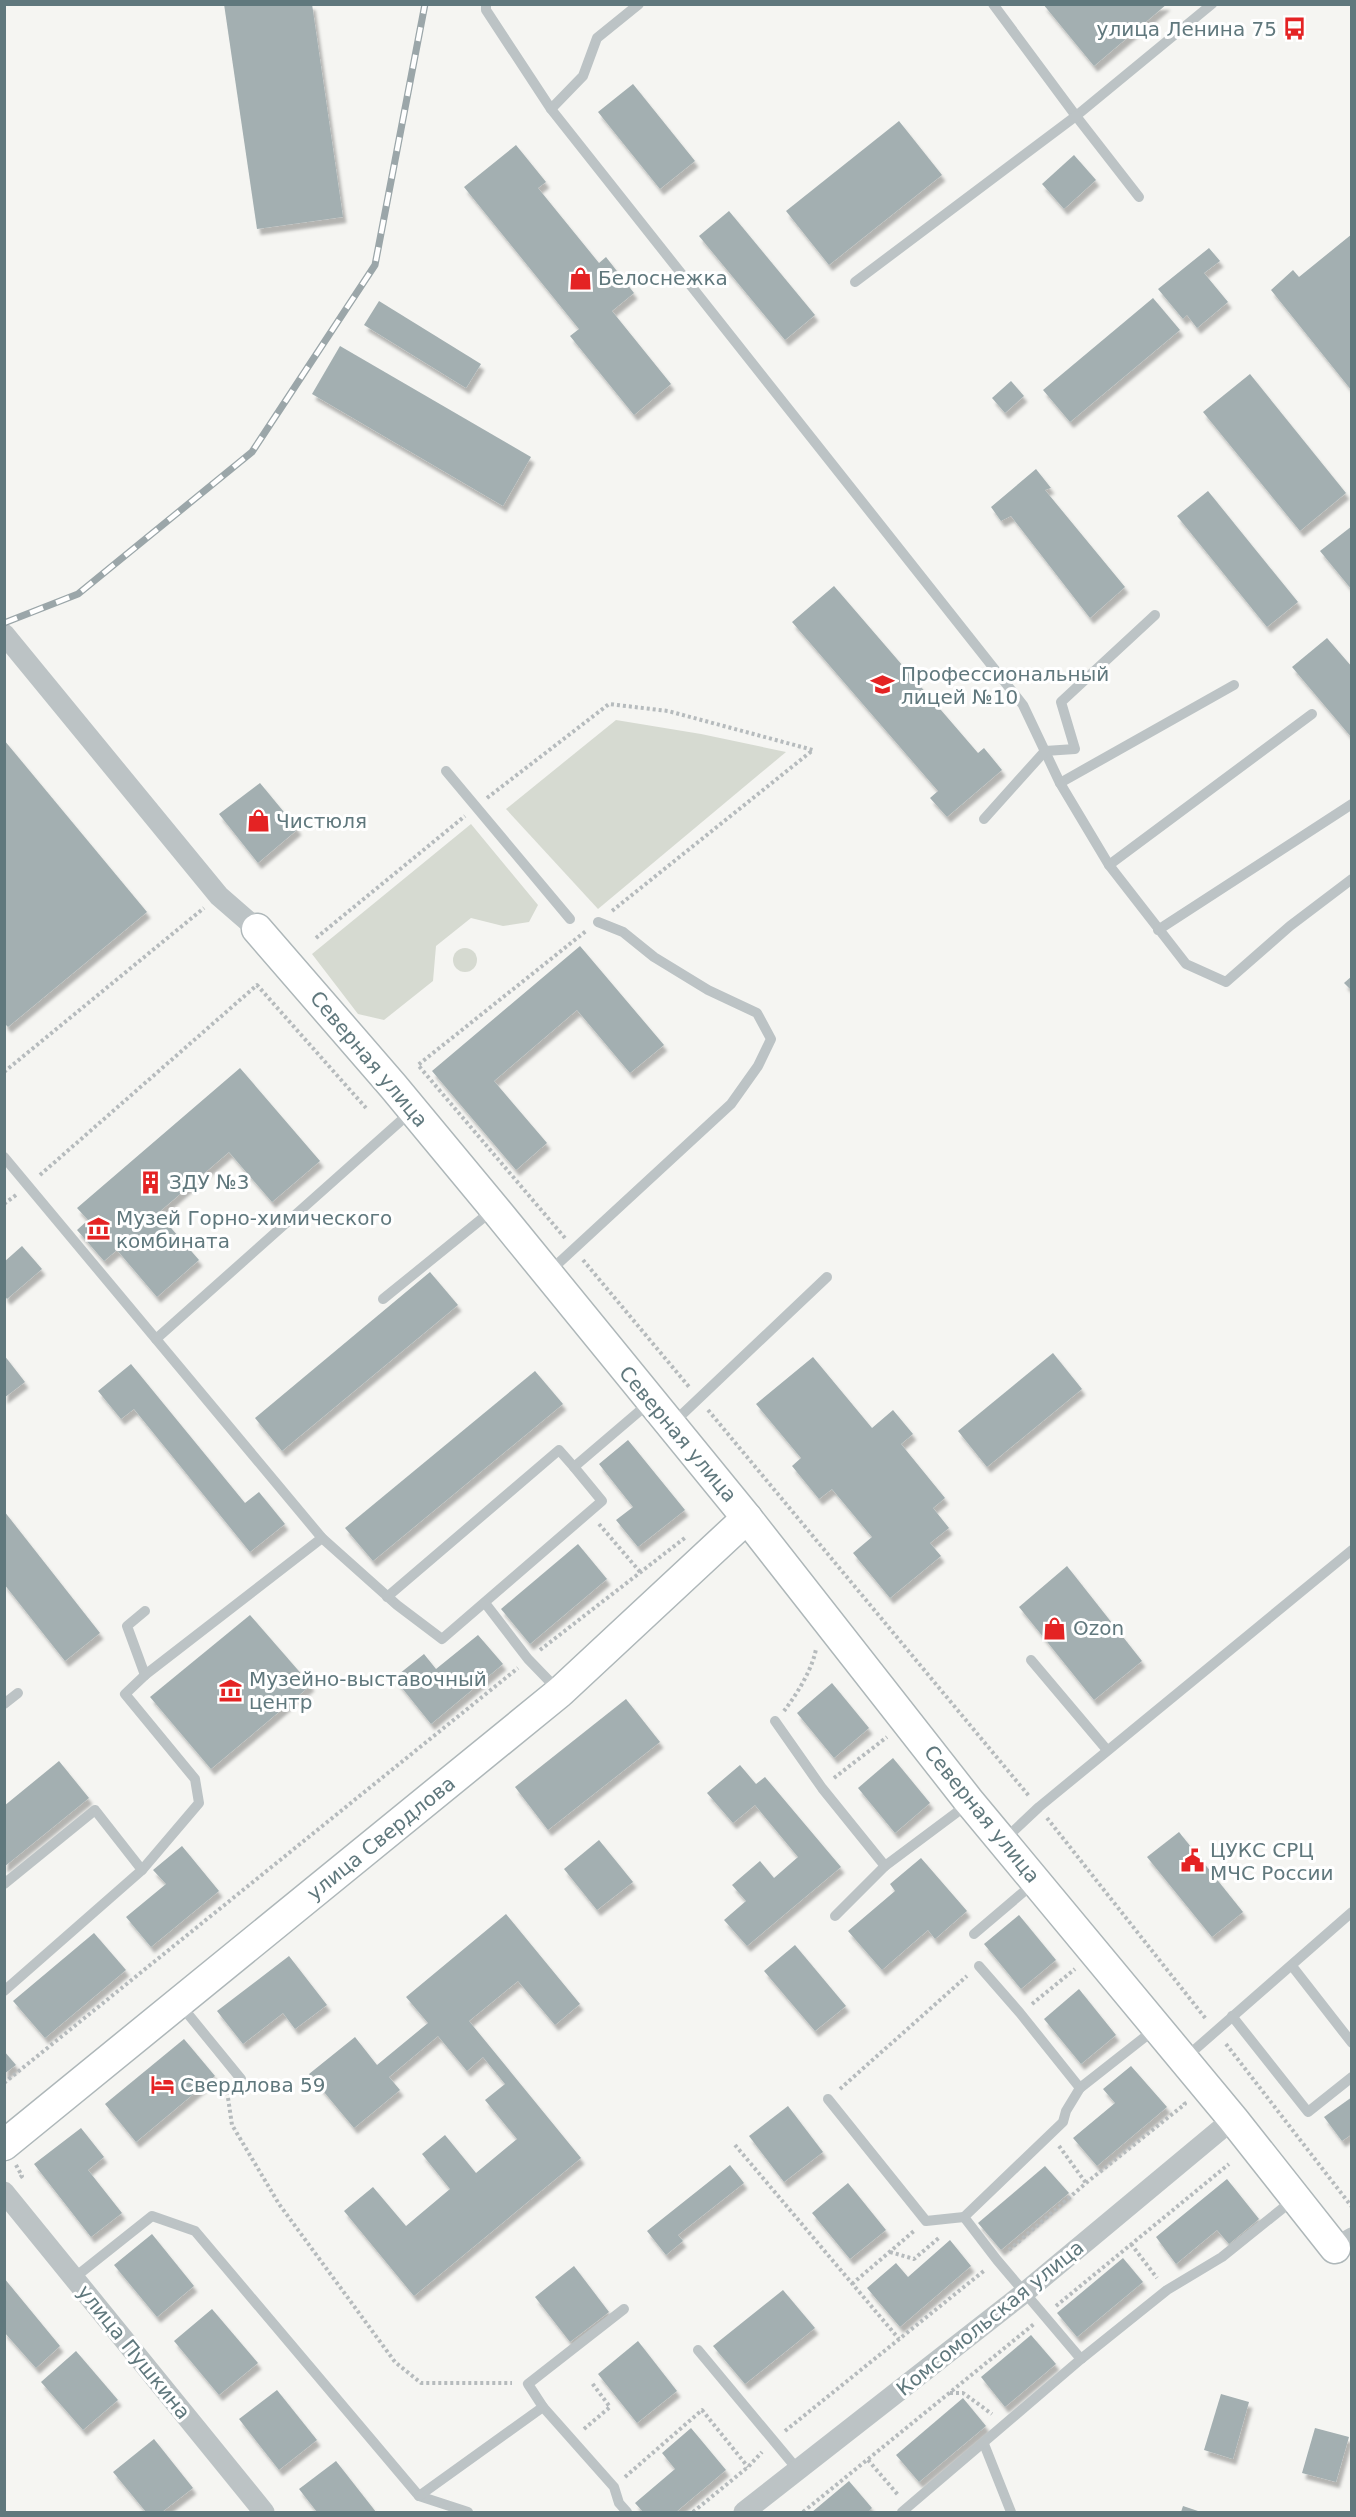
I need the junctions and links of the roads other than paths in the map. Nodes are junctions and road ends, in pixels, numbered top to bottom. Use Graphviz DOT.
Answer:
graph roads {
  1 [pos="486,4"];
  2 [pos="639,4"];
  3 [pos="993,4"];
  4 [pos="1212,4"];
  5 [pos="551,109"];
  6 [pos="1076,116"];
  7 [pos="1139,197"];
  8 [pos="855,282"];
  9 [pos="1155,615"];
  10 [pos="4,634"];
  11 [pos="1234,685"];
  12 [pos="1312,714"];
  13 [pos="1045,751"];
  14 [pos="446,771"];
  15 [pos="1060,783"];
  16 [pos="1352,804"];
  17 [pos="984,819"];
  18 [pos="1109,865"];
  19 [pos="1352,879"];
  20 [pos="570,919"];
  21 [pos="598,922"];
  22 [pos="257,928"];
  23 [pos="1158,930"];
  24 [pos="413,1110"];
  25 [pos="4,1156"];
  26 [pos="495,1209"];
  27 [pos="547,1274"];
  28 [pos="827,1277"];
  29 [pos="383,1299"];
  30 [pos="156,1339"];
  31 [pos="650,1402"];
  32 [pos="671,1425"];
  33 [pos="574,1467"];
  34 [pos="747,1518"];
  35 [pos="322,1538"];
  36 [pos="1352,1550"];
  37 [pos="387,1597"];
  38 [pos="485,1603"];
  39 [pos="144,1611"];
  40 [pos="1031,1660"];
  41 [pos="145,1675"];
  42 [pos="560,1692"];
  43 [pos="18,1693"];
  44 [pos="4,1704"];
  45 [pos="775,1721"];
  46 [pos="1107,1750"];
  47 [pos="968,1800"];
  48 [pos="1003,1842"];
  49 [pos="885,1866"];
  50 [pos="142,1870"];
  51 [pos="1037,1881"];
  52 [pos="4,1884"];
  53 [pos="1352,1911"];
  54 [pos="835,1916"];
  55 [pos="974,1934"];
  56 [pos="978,1966"];
  57 [pos="1292,1966"];
  58 [pos="4,1991"];
  59 [pos="178,2003"];
  60 [pos="1232,2016"];
  61 [pos="1158,2027"];
  62 [pos="1352,2043"];
  63 [pos="1184,2059"];
  64 [pos="1352,2077"];
  65 [pos="241,2079"];
  66 [pos="1080,2088"];
  67 [pos="828,2099"];
  68 [pos="1233,2119"];
  69 [pos="4,2145"];
  70 [pos="4,2192"];
  71 [pos="1296,2198"];
  72 [pos="964,2217"];
  73 [pos="1343,2243"];
  74 [pos="74,2278"];
  75 [pos="1024,2293"];
  76 [pos="624,2309"];
  77 [pos="698,2350"];
  78 [pos="1081,2359"];
  79 [pos="543,2407"];
  80 [pos="984,2444"];
  81 [pos="798,2470"];
  82 [pos="419,2496"];
  83 [pos="905,2510"];
  84 [pos="264,2512"];
  85 [pos="468,2512"];
  86 [pos="627,2512"];
  87 [pos="744,2512"];
  88 [pos="1011,2512"];
  1 -- 5 [label="lane"];
  2 -- 5 [label="lane"];
  3 -- 6 [label="lane"];
  4 -- 6 [label="lane"];
  5 -- 13 [label="lane"];
  6 -- 7 [label="lane"];
  6 -- 8 [label="lane"];
  9 -- 13 [label="lane"];
  10 -- 22 [label="street, Северная улица"];
  11 -- 15 [label="lane"];
  12 -- 18 [label="lane"];
  13 -- 15 [label="lane"];
  13 -- 17 [label="lane"];
  14 -- 20 [label="lane"];
  15 -- 18 [label="lane"];
  16 -- 23 [label="lane"];
  18 -- 23 [label="lane"];
  19 -- 23 [label="lane"];
  21 -- 27 [label="lane"];
  22 -- 24 [label="street, Северная улица"];
  24 -- 26 [label="street, Северная улица"];
  24 -- 30 [label="lane"];
  25 -- 30 [label="lane"];
  26 -- 27 [label="street, Северная улица"];
  26 -- 29 [label="lane"];
  27 -- 31 [label="street, Северная улица"];
  28 -- 32 [label="lane"];
  30 -- 35 [label="lane"];
  31 -- 32 [label="street, Северная улица"];
  31 -- 33 [label="lane"];
  32 -- 34 [label="street, Северная улица"];
  33 -- 37 [label="lane"];
  33 -- 38 [label="lane"];
  34 -- 42 [label="street, улица Свердлова"];
  34 -- 47 [label="street, Северная улица"];
  35 -- 37 [label="lane"];
  35 -- 41 [label="lane"];
  36 -- 46 [label="lane"];
  37 -- 38 [label="lane"];
  38 -- 42 [label="lane"];
  39 -- 41 [label="lane"];
  40 -- 46 [label="lane"];
  41 -- 50 [label="lane"];
  42 -- 59 [label="street, улица Свердлова"];
  43 -- 44 [label="lane"];
  45 -- 49 [label="lane"];
  46 -- 48 [label="lane"];
  47 -- 48 [label="street, Северная улица"];
  47 -- 49 [label="lane"];
  48 -- 51 [label="street, Северная улица"];
  49 -- 54 [label="lane"];
  50 -- 52 [label="lane"];
  50 -- 58 [label="lane"];
  51 -- 55 [label="lane"];
  51 -- 61 [label="street, Северная улица"];
  53 -- 57 [label="lane"];
  56 -- 66 [label="lane"];
  57 -- 60 [label="lane"];
  57 -- 62 [label="lane"];
  59 -- 65 [label="lane"];
  59 -- 69 [label="street, улица Свердлова"];
  60 -- 63 [label="lane"];
  60 -- 64 [label="lane"];
  61 -- 63 [label="street, Северная улица"];
  61 -- 66 [label="lane"];
  63 -- 68 [label="street, Северная улица"];
  66 -- 72 [label="lane"];
  67 -- 72 [label="lane"];
  68 -- 71 [label="street, Северная улица"];
  68 -- 75 [label="street, Комсомольская улица"];
  70 -- 74 [label="street, улица Пушкина"];
  71 -- 73 [label="street, Северная улица"];
  71 -- 78 [label="lane"];
  72 -- 75 [label="lane"];
  74 -- 82 [label="lane"];
  74 -- 84 [label="street, улица Пушкина"];
  75 -- 78 [label="lane"];
  75 -- 81 [label="street, Комсомольская улица"];
  76 -- 79 [label="lane"];
  77 -- 81 [label="lane"];
  78 -- 80 [label="lane"];
  79 -- 82 [label="lane"];
  79 -- 86 [label="lane"];
  80 -- 83 [label="lane"];
  80 -- 88 [label="lane"];
  81 -- 87 [label="street, Комсомольская улица"];
  82 -- 85 [label="lane"];
}
